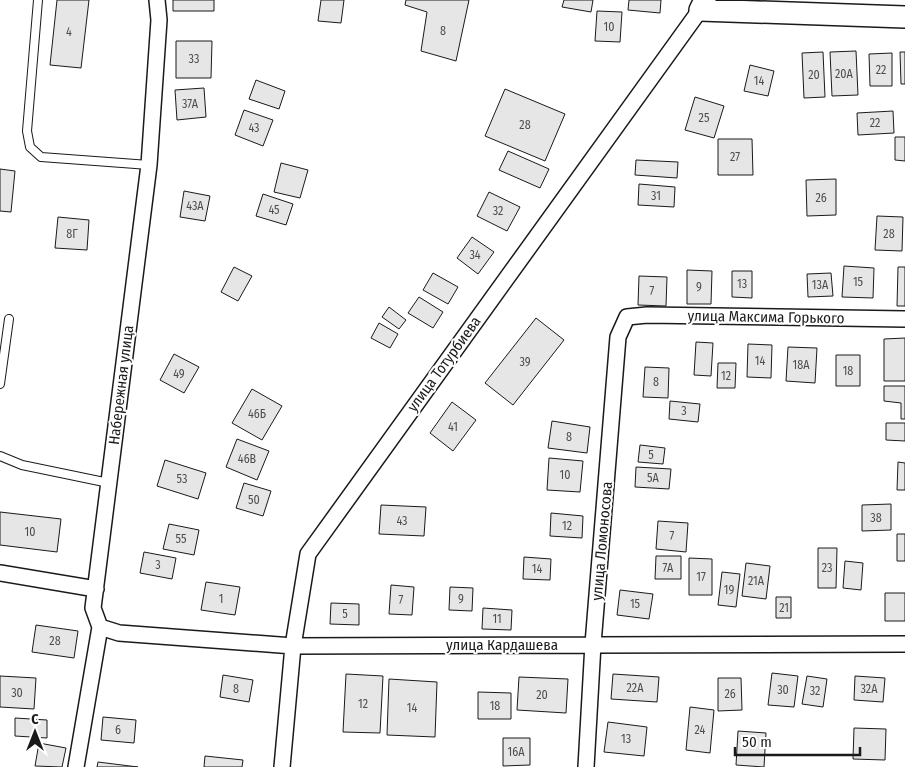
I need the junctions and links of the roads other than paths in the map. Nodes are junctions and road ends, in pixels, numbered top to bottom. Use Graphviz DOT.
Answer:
graph roads {
  1 [pos="38,0"];
  2 [pos="158,0"];
  3 [pos="703,5"];
  4 [pos="905,16"];
  5 [pos="150,165"];
  6 [pos="627,317"];
  7 [pos="9,319"];
  8 [pos="905,320"];
  9 [pos="0,384"];
  10 [pos="0,456"];
  11 [pos="109,484"];
  12 [pos="0,574"];
  13 [pos="96,589"];
  14 [pos="100,627"];
  15 [pos="594,644"];
  16 [pos="905,644"];
  17 [pos="293,646"];
  18 [pos="76,767"];
  19 [pos="282,767"];
  20 [pos="586,767"];
  1 -- 5 [label="lane"];
  2 -- 5 [label="street, Набережная улица"];
  3 -- 4 [label="main road"];
  3 -- 17 [label="street, улица Тотурбиева"];
  5 -- 11 [label="street, Набережная улица"];
  6 -- 8 [label="street, улица Максима Горького"];
  6 -- 15 [label="street, улица Ломоносова"];
  7 -- 9 [label="lane"];
  10 -- 11 [label="lane"];
  11 -- 13 [label="street, Набережная улица"];
  12 -- 13 [label="street"];
  13 -- 14 [label="street, Набережная улица"];
  14 -- 17 [label="street, улица Кардашева"];
  14 -- 18 [label="street, Набережная улица"];
  15 -- 16 [label="street, улица Кардашева"];
  15 -- 17 [label="street, улица Кардашева"];
  15 -- 20 [label="street, улица Ломоносова"];
  17 -- 19 [label="street, улица Тотурбиева"];
}
